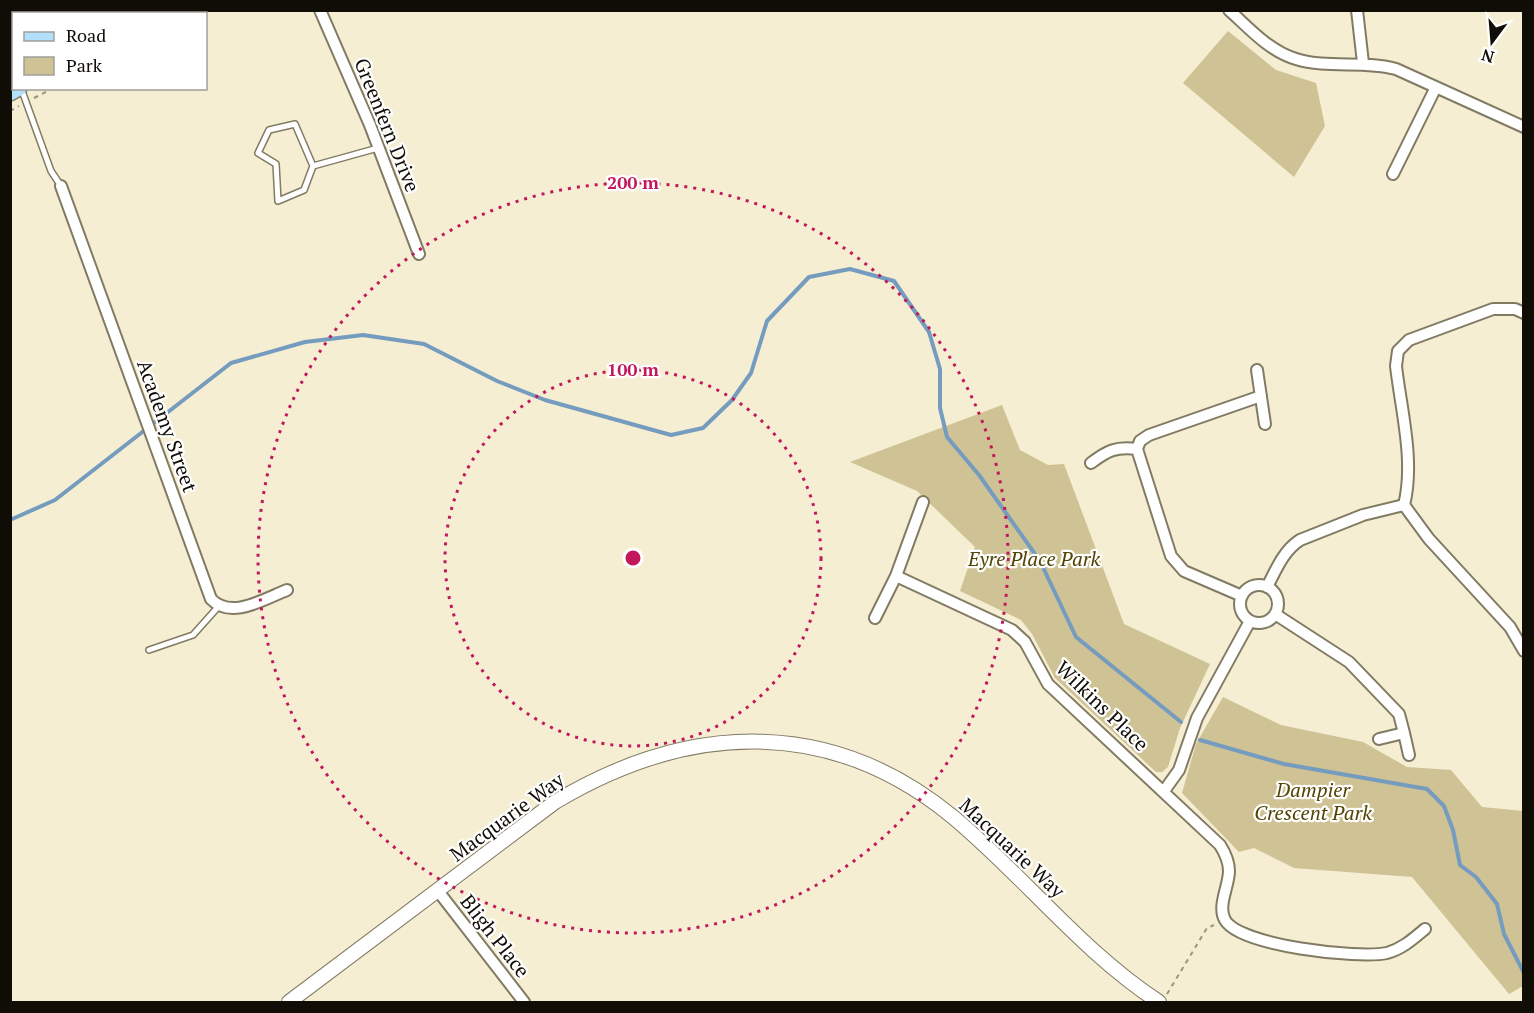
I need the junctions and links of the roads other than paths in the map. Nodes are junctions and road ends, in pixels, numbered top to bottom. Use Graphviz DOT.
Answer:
graph roads {
  1 [pos="320,10"];
  2 [pos="1229,10"];
  3 [pos="1357,10"];
  4 [pos="1363,63"];
  5 [pos="1436,87"];
  6 [pos="21,90"];
  7 [pos="1524,127"];
  8 [pos="378,148"];
  9 [pos="313,166"];
  10 [pos="1393,174"];
  11 [pos="60,186"];
  12 [pos="418,254"];
  13 [pos="1524,313"];
  14 [pos="1257,370"];
  15 [pos="1261,396"];
  16 [pos="1265,424"];
  17 [pos="1137,449"];
  18 [pos="1090,463"];
  19 [pos="923,502"];
  20 [pos="1404,505"];
  21 [pos="896,576"];
  22 [pos="1267,587"];
  23 [pos="288,590"];
  24 [pos="1242,596"];
  25 [pos="218,607"];
  26 [pos="1275,614"];
  27 [pos="875,618"];
  28 [pos="1250,621"];
  29 [pos="149,650"];
  30 [pos="1524,651"];
  31 [pos="1404,733"];
  32 [pos="1379,739"];
  33 [pos="1409,756"];
  34 [pos="1164,791"];
  35 [pos="438,891"];
  36 [pos="1425,929"];
  37 [pos="289,1002"];
  38 [pos="524,1002"];
  39 [pos="1160,1002"];
  1 -- 8 [label="street, Greenfern Drive"];
  2 -- 4 [label="street"];
  3 -- 4 [label="street"];
  4 -- 5 [label="street"];
  5 -- 7 [label="street"];
  5 -- 10 [label="street"];
  6 -- 11 [label="lane"];
  8 -- 9 [label="lane"];
  8 -- 12 [label="street, Greenfern Drive"];
  9 -- 9 [label="lane"];
  11 -- 25 [label="street, Academy Street"];
  13 -- 20 [label="street"];
  14 -- 15 [label="street"];
  15 -- 16 [label="street"];
  15 -- 17 [label="street"];
  17 -- 18 [label="street"];
  17 -- 24 [label="street"];
  19 -- 21 [label="street"];
  20 -- 22 [label="street"];
  20 -- 30 [label="street"];
  21 -- 27 [label="street"];
  21 -- 34 [label="street, Wilkins Place"];
  22 -- 24 [label="street"];
  22 -- 26 [label="street"];
  23 -- 25 [label="street"];
  24 -- 28 [label="street"];
  25 -- 29 [label="lane"];
  26 -- 28 [label="street"];
  26 -- 31 [label="street"];
  28 -- 34 [label="street"];
  31 -- 32 [label="street"];
  31 -- 33 [label="street"];
  34 -- 36 [label="street, Wilkins Place"];
  35 -- 37 [label="street, Macquarie Way"];
  35 -- 38 [label="street, Bligh Place"];
  35 -- 39 [label="street, Macquarie Way"];
}
